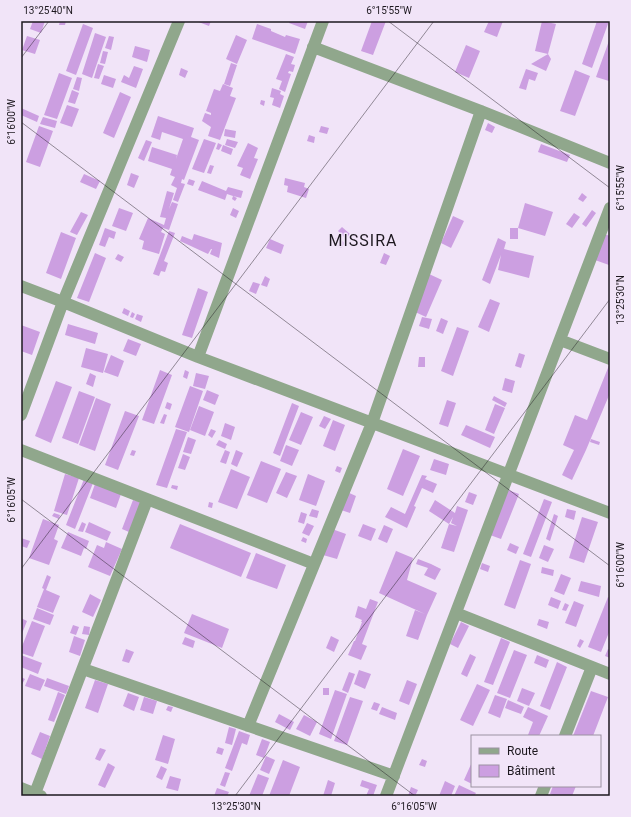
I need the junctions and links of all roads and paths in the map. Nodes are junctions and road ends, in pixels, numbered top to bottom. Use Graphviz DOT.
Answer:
graph roads {
  1 [pos="179,21"];
  2 [pos="323,21"];
  3 [pos="313,47"];
  4 [pos="482,111"];
  5 [pos="610,163"];
  6 [pos="610,208"];
  7 [pos="21,286"];
  8 [pos="63,302"];
  9 [pos="560,340"];
  10 [pos="198,357"];
  11 [pos="610,359"];
  12 [pos="21,415"];
  13 [pos="372,423"];
  14 [pos="21,450"];
  15 [pos="508,475"];
  16 [pos="147,500"];
  17 [pos="610,513"];
  18 [pos="314,564"];
  19 [pos="456,613"];
  20 [pos="592,667"];
  21 [pos="83,669"];
  22 [pos="610,674"];
  23 [pos="248,726"];
  24 [pos="565,735"];
  25 [pos="394,776"];
  26 [pos="21,788"];
  27 [pos="37,795"];
  28 [pos="386,796"];
  1 -- 8 [label="street"];
  2 -- 3 [label="street"];
  3 -- 4 [label="street"];
  3 -- 10 [label="street"];
  4 -- 5 [label="street"];
  4 -- 13 [label="street"];
  6 -- 9 [label="street"];
  7 -- 8 [label="street"];
  8 -- 10 [label="street"];
  8 -- 12 [label="street"];
  9 -- 11 [label="street"];
  9 -- 15 [label="street"];
  10 -- 13 [label="street"];
  13 -- 15 [label="street"];
  13 -- 18 [label="street"];
  14 -- 16 [label="street"];
  15 -- 17 [label="street"];
  15 -- 19 [label="street"];
  16 -- 18 [label="street"];
  16 -- 21 [label="street"];
  18 -- 23 [label="street"];
  19 -- 20 [label="street"];
  19 -- 25 [label="street"];
  20 -- 22 [label="street"];
  20 -- 24 [label="street"];
  21 -- 23 [label="street"];
  21 -- 27 [label="street"];
  23 -- 25 [label="street"];
  25 -- 28 [label="street"];
  26 -- 27 [label="street"];
}
